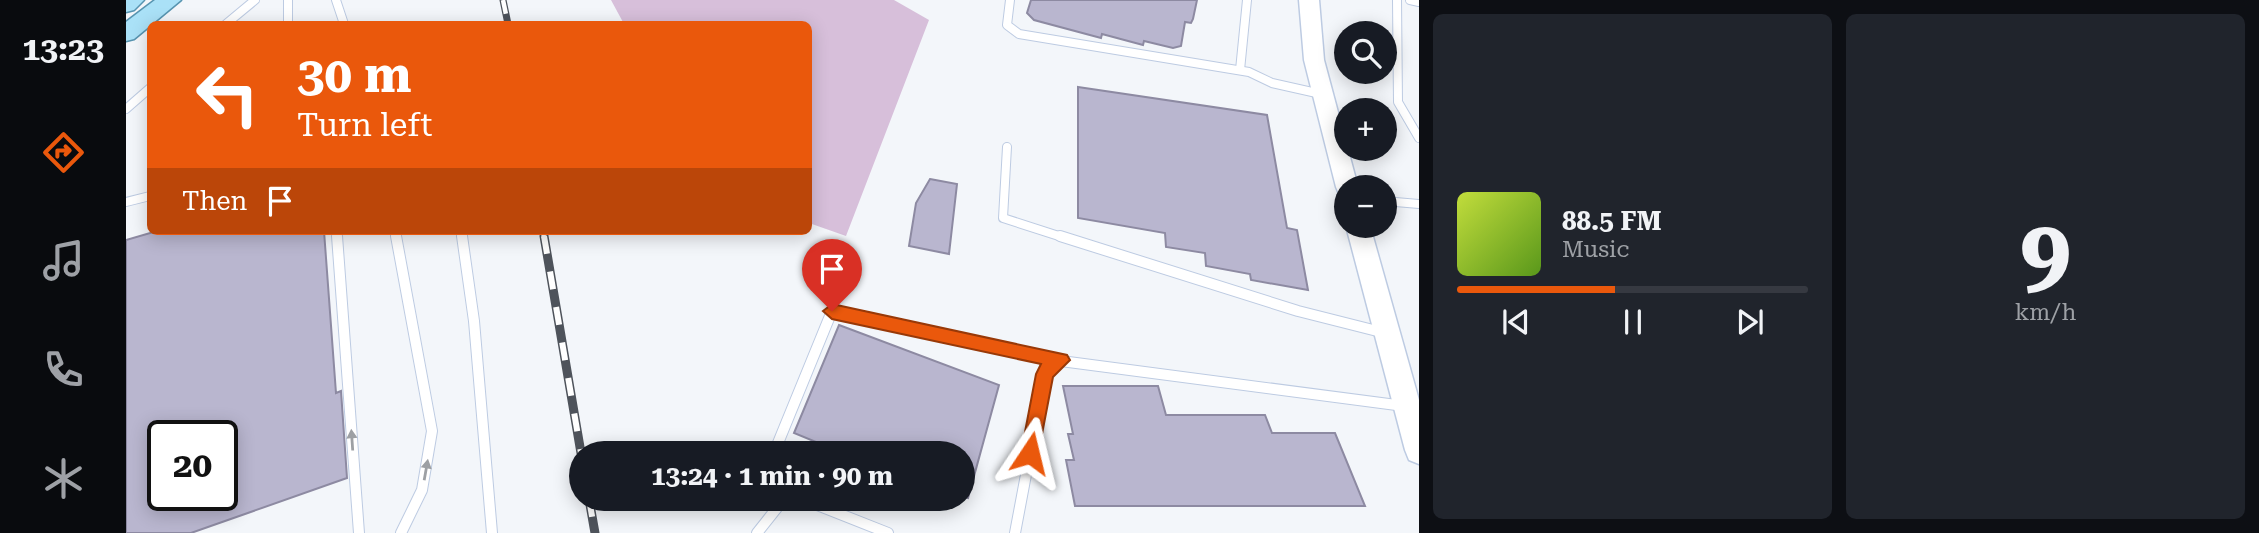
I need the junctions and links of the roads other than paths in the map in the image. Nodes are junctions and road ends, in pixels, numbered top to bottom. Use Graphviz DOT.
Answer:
graph roads {
  1 [pos="133,0"];
  2 [pos="170,0"];
  3 [pos="255,0"];
  4 [pos="288,0"];
  5 [pos="336,0"];
  6 [pos="1010,0"];
  7 [pos="1247,0"];
  8 [pos="1309,0"];
  9 [pos="1397,0"];
  10 [pos="1410,0"];
  11 [pos="1419,2"];
  12 [pos="126,5"];
  13 [pos="230,21"];
  14 [pos="288,21"];
  15 [pos="343,21"];
  16 [pos="126,33"];
  17 [pos="1240,70"];
  18 [pos="147,91"];
  19 [pos="1323,95"];
  20 [pos="126,109"];
  21 [pos="1419,138"];
  22 [pos="1007,147"];
  23 [pos="1345,175"];
  24 [pos="147,197"];
  25 [pos="126,202"];
  26 [pos="1397,202"];
  27 [pos="1419,204"];
  28 [pos="337,235"];
  29 [pos="396,235"];
  30 [pos="462,235"];
  31 [pos="1361,238"];
  32 [pos="1387,333"];
  33 [pos="1061,360"];
  34 [pos="1406,406"];
  35 [pos="779,441"];
  36 [pos="1419,450"];
  37 [pos="774,511"];
  38 [pos="832,511"];
  39 [pos="359,533"];
  40 [pos="401,533"];
  41 [pos="492,533"];
  42 [pos="757,533"];
  43 [pos="888,533"];
  44 [pos="1015,533"];
  1 -- 12 [label="main road"];
  2 -- 16 [label="main road"];
  3 -- 13 [label="lane"];
  4 -- 14 [label="lane"];
  5 -- 15 [label="lane"];
  6 -- 17 [label="lane"];
  7 -- 17 [label="lane"];
  8 -- 19 [label="main road"];
  9 -- 21 [label="lane"];
  10 -- 11 [label="lane"];
  17 -- 19 [label="lane"];
  18 -- 20 [label="lane"];
  19 -- 23 [label="main road"];
  22 -- 32 [label="lane"];
  24 -- 25 [label="lane"];
  26 -- 27 [label="lane"];
  39 -- 28 [label="lane, one-way"];
  40 -- 29 [label="lane, one-way"];
  30 -- 41 [label="lane"];
  31 -- 32 [label="main road"];
  32 -- 34 [label="main road"];
  33 -- 34 [label="lane"];
  33 -- 35 [label="lane"];
  33 -- 44 [label="lane"];
  34 -- 36 [label="main road"];
  37 -- 42 [label="lane"];
  38 -- 43 [label="lane"];
}
